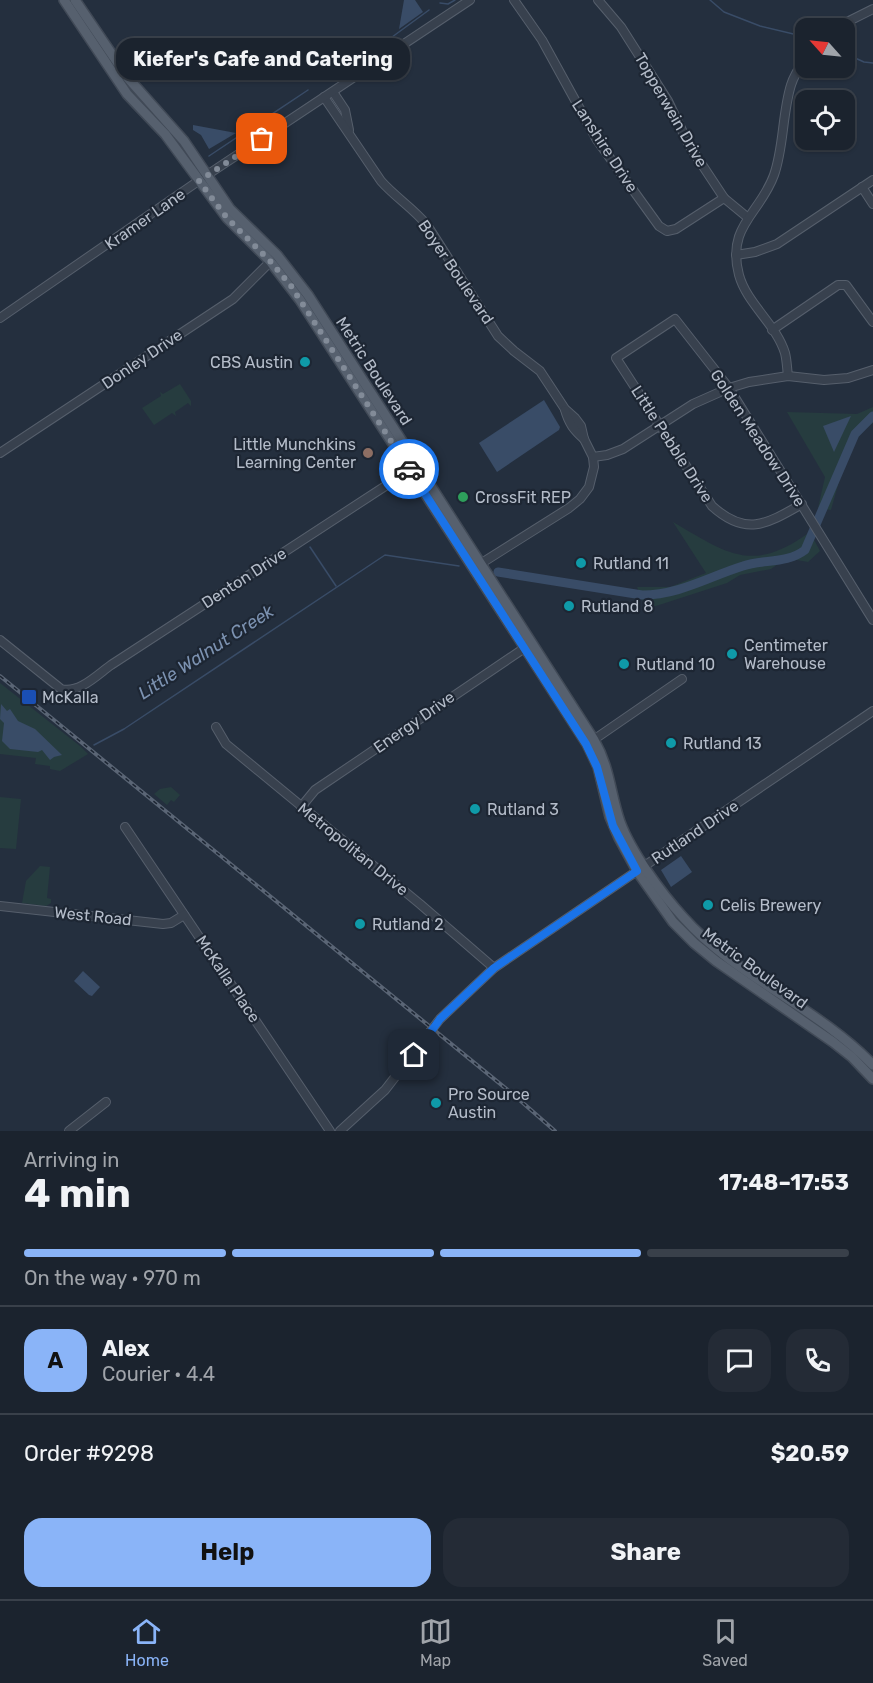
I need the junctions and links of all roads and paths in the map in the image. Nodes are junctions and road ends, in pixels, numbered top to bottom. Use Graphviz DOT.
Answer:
graph roads {
  1 [pos="64,0"];
  2 [pos="75,0"];
  3 [pos="470,0"];
  4 [pos="514,0"];
  5 [pos="598,0"];
  6 [pos="873,9"];
  7 [pos="855,18"];
  8 [pos="96,39"];
  9 [pos="795,77"];
  10 [pos="333,92"];
  11 [pos="324,97"];
  12 [pos="349,132"];
  13 [pos="203,178"];
  14 [pos="873,180"];
  15 [pos="862,187"];
  16 [pos="724,198"];
  17 [pos="873,204"];
  18 [pos="747,217"];
  19 [pos="736,255"];
  20 [pos="274,258"];
  21 [pos="0,318"];
  22 [pos="873,322"];
  23 [pos="772,330"];
  24 [pos="616,358"];
  25 [pos="873,370"];
  26 [pos="788,376"];
  27 [pos="729,388"];
  28 [pos="659,426"];
  29 [pos="0,453"];
  30 [pos="593,457"];
  31 [pos="413,467"];
  32 [pos="802,504"];
  33 [pos="477,566"];
  34 [pos="873,620"];
  35 [pos="0,640"];
  36 [pos="528,645"];
  37 [pos="682,679"];
  38 [pos="873,711"];
  39 [pos="216,728"];
  40 [pos="590,742"];
  41 [pos="301,807"];
  42 [pos="125,827"];
  43 [pos="641,868"];
  44 [pos="0,906"];
  45 [pos="184,915"];
  46 [pos="494,968"];
  47 [pos="861,1059"];
  48 [pos="873,1065"];
  49 [pos="873,1079"];
  50 [pos="106,1102"];
  51 [pos="69,1131"];
  52 [pos="330,1131"];
  53 [pos="340,1131"];
  1 -- 8 [label="main road, Metric Boulevard"];
  2 -- 8 [label="main road, Metric Boulevard"];
  3 -- 10 [label="street, Kramer Lane"];
  4 -- 16 [label="street, Lanshire Drive"];
  5 -- 16 [label="street, Topperwein Drive"];
  6 -- 7 [label="street"];
  8 -- 13 [label="main road, Metric Boulevard"];
  9 -- 18 [label="street"];
  10 -- 11 [label="street, Kramer Lane"];
  10 -- 12 [label="street, Boyer Boulevard"];
  11 -- 12 [label="street, Boyer Boulevard"];
  11 -- 13 [label="street, Kramer Lane"];
  12 -- 30 [label="street, Boyer Boulevard"];
  13 -- 20 [label="main road, Metric Boulevard"];
  13 -- 21 [label="street, Kramer Lane"];
  14 -- 15 [label="street"];
  15 -- 17 [label="street"];
  15 -- 19 [label="street"];
  16 -- 18 [label="street, Topperwein Drive"];
  18 -- 19 [label="street"];
  19 -- 23 [label="street"];
  20 -- 29 [label="street, Donley Drive"];
  20 -- 31 [label="main road, Metric Boulevard"];
  22 -- 23 [label="street"];
  23 -- 26 [label="street"];
  24 -- 27 [label="street, Golden Meadow Drive"];
  24 -- 28 [label="street, Little Pebble Drive"];
  25 -- 26 [label="street"];
  26 -- 27 [label="street"];
  27 -- 28 [label="street"];
  27 -- 32 [label="street, Golden Meadow Drive"];
  28 -- 30 [label="street"];
  28 -- 32 [label="street, Little Pebble Drive"];
  30 -- 33 [label="street"];
  31 -- 33 [label="main road, Metric Boulevard"];
  31 -- 35 [label="street, Denton Drive"];
  32 -- 34 [label="street, Golden Meadow Drive"];
  33 -- 36 [label="main road, Metric Boulevard"];
  36 -- 40 [label="main road, Metric Boulevard"];
  36 -- 41 [label="street, Energy Drive"];
  37 -- 40 [label="street"];
  38 -- 43 [label="street, Rutland Drive"];
  39 -- 41 [label="street, Metropolitan Drive"];
  40 -- 43 [label="main road, Metric Boulevard"];
  41 -- 46 [label="street, Metropolitan Drive"];
  42 -- 45 [label="street, McKalla Place"];
  43 -- 46 [label="street, Rutland Drive"];
  43 -- 47 [label="main road, Metric Boulevard"];
  44 -- 45 [label="street, West Road"];
  45 -- 52 [label="street, McKalla Place"];
  46 -- 53 [label="street, Rutland Drive"];
  47 -- 48 [label="main road, Metric Boulevard"];
  47 -- 49 [label="main road, Metric Boulevard"];
  50 -- 51 [label="street"];
}
